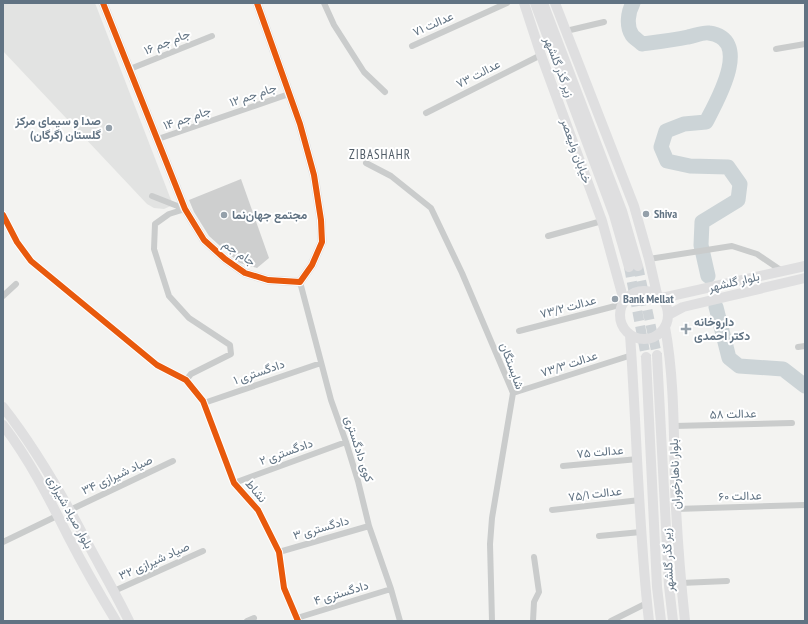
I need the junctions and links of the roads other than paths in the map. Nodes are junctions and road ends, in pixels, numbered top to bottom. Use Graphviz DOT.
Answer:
graph roads {
  1 [pos="105,3"];
  2 [pos="257,3"];
  3 [pos="324,3"];
  4 [pos="507,3"];
  5 [pos="524,3"];
  6 [pos="535,3"];
  7 [pos="543,3"];
  8 [pos="555,3"];
  9 [pos="604,22"];
  10 [pos="566,31"];
  11 [pos="212,36"];
  12 [pos="805,44"];
  13 [pos="412,46"];
  14 [pos="776,49"];
  15 [pos="541,55"];
  16 [pos="130,69"];
  17 [pos="385,92"];
  18 [pos="289,94"];
  19 [pos="426,113"];
  20 [pos="224,116"];
  21 [pos="158,139"];
  22 [pos="366,163"];
  23 [pos="152,196"];
  24 [pos="185,209"];
  25 [pos="3,215"];
  26 [pos="602,220"];
  27 [pos="548,236"];
  28 [pos="650,261"];
  29 [pos="615,265"];
  30 [pos="805,266"];
  31 [pos="782,271"];
  32 [pos="805,278"];
  33 [pos="300,282"];
  34 [pos="16,284"];
  35 [pos="3,296"];
  36 [pos="660,296"];
  37 [pos="623,303"];
  38 [pos="668,315"];
  39 [pos="665,327"];
  40 [pos="519,332"];
  41 [pos="630,335"];
  42 [pos="805,346"];
  43 [pos="798,347"];
  44 [pos="670,354"];
  45 [pos="657,355"];
  46 [pos="646,357"];
  47 [pos="632,359"];
  48 [pos="321,363"];
  49 [pos="186,380"];
  50 [pos="512,393"];
  51 [pos="204,403"];
  52 [pos="3,407"];
  53 [pos="792,423"];
  54 [pos="3,425"];
  55 [pos="674,426"];
  56 [pos="346,442"];
  57 [pos="638,459"];
  58 [pos="173,461"];
  59 [pos="563,466"];
  60 [pos="234,483"];
  61 [pos="640,500"];
  62 [pos="805,505"];
  63 [pos="676,509"];
  64 [pos="70,510"];
  65 [pos="552,510"];
  66 [pos="59,515"];
  67 [pos="369,526"];
  68 [pos="641,532"];
  69 [pos="599,536"];
  70 [pos="3,542"];
  71 [pos="203,551"];
  72 [pos="279,552"];
  73 [pos="534,557"];
  74 [pos="727,582"];
  75 [pos="681,583"];
  76 [pos="391,590"];
  77 [pos="114,592"];
  78 [pos="647,603"];
  79 [pos="254,618"];
  80 [pos="297,619"];
  81 [pos="116,621"];
  82 [pos="129,621"];
  83 [pos="247,621"];
  84 [pos="400,621"];
  85 [pos="492,621"];
  86 [pos="533,621"];
  87 [pos="611,621"];
  88 [pos="649,621"];
  89 [pos="661,621"];
  90 [pos="673,621"];
  91 [pos="685,621"];
  1 -- 16 [label="street, جام جم"];
  2 -- 18 [label="street"];
  3 -- 17 [label="street"];
  4 -- 13 [label="street, عدالت ۷۱"];
  5 -- 15 [label="main road, خیابان ولیعصر"];
  6 -- 7 [label="main road, زیر گذر گلشهر"];
  8 -- 10 [label="main road"];
  9 -- 10 [label="street"];
  10 -- 28 [label="main road"];
  11 -- 16 [label="street, ۱۶ جام جم"];
  12 -- 14 [label="street"];
  15 -- 19 [label="street, عدالت ۷۳"];
  15 -- 26 [label="main road, خیابان ولیعصر"];
  16 -- 21 [label="street, جام جم"];
  18 -- 20 [label="street, ۱۲ جام جم"];
  18 -- 33 [label="street"];
  20 -- 21 [label="street, ۱۴ جام جم"];
  21 -- 24 [label="street, جام جم"];
  22 -- 50 [label="street, شایستگان"];
  23 -- 24 [label="street"];
  24 -- 33 [label="street, جام جم"];
  24 -- 49 [label="street"];
  25 -- 49 [label="street"];
  26 -- 27 [label="street"];
  26 -- 29 [label="main road, خیابان ولیعصر"];
  28 -- 29 [label="main road"];
  28 -- 31 [label="street"];
  28 -- 36 [label="main road"];
  29 -- 37 [label="main road, خیابان ولیعصر"];
  30 -- 31 [label="main road, بلوار گلشهر"];
  31 -- 36 [label="main road, بلوار گلشهر"];
  32 -- 38 [label="main road, بلوار گلشهر"];
  33 -- 48 [label="street, کوی دادگستری"];
  34 -- 35 [label="street"];
  36 -- 37 [label="main road"];
  36 -- 38 [label="main road"];
  37 -- 40 [label="street, عدالت ۷۳/۲"];
  37 -- 41 [label="main road"];
  38 -- 39 [label="main road"];
  39 -- 41 [label="main road"];
  39 -- 44 [label="main road, بلوار ناهارخوران"];
  41 -- 47 [label="main road"];
  42 -- 43 [label="street"];
  44 -- 47 [label="main road"];
  44 -- 55 [label="main road, بلوار ناهارخوران"];
  45 -- 90 [label="main road, زیر گذر گلشهر"];
  46 -- 89 [label="main road, زیر گذر گلشهر"];
  47 -- 50 [label="street, ۷۳/۳ عدالت"];
  47 -- 57 [label="main road"];
  48 -- 51 [label="street, دادگستری ۱"];
  48 -- 56 [label="street, کوی دادگستری"];
  49 -- 51 [label="street, نشاط"];
  50 -- 85 [label="street, شایستگان"];
  51 -- 60 [label="street, نشاط"];
  52 -- 64 [label="main road, بلوار صیاد شیرازی"];
  53 -- 55 [label="street, عدالت ۵۸"];
  54 -- 66 [label="main road, بلوار صیاد شیرازی"];
  55 -- 63 [label="main road, بلوار ناهارخوران"];
  56 -- 60 [label="street, دادگستری ۲"];
  56 -- 67 [label="street, کوی دادگستری"];
  57 -- 59 [label="street, ۷۵ عدالت"];
  57 -- 61 [label="main road"];
  58 -- 64 [label="street, صیاد شیرازی ۳۴"];
  60 -- 72 [label="street, نشاط"];
  61 -- 65 [label="street, ۷۵/۱ عدالت"];
  61 -- 68 [label="main road"];
  62 -- 63 [label="street, عدالت ۶۰"];
  63 -- 75 [label="main road, بلوار ناهارخوران"];
  64 -- 77 [label="main road, بلوار صیاد شیرازی"];
  66 -- 70 [label="street"];
  66 -- 81 [label="main road, بلوار صیاد شیرازی"];
  67 -- 72 [label="street, دادگستری ۳"];
  67 -- 76 [label="street, کوی دادگستری"];
  68 -- 69 [label="street"];
  68 -- 78 [label="main road"];
  71 -- 77 [label="street, صیاد شیرازی ۳۲"];
  72 -- 80 [label="street, نشاط"];
  73 -- 86 [label="street"];
  74 -- 75 [label="street"];
  75 -- 91 [label="main road, بلوار ناهارخوران"];
  76 -- 80 [label="street, دادگستری ۴"];
  76 -- 84 [label="street, کوی دادگستری"];
  77 -- 82 [label="main road, بلوار صیاد شیرازی"];
  78 -- 87 [label="street"];
  78 -- 88 [label="main road"];
  79 -- 83 [label="street"];
}
